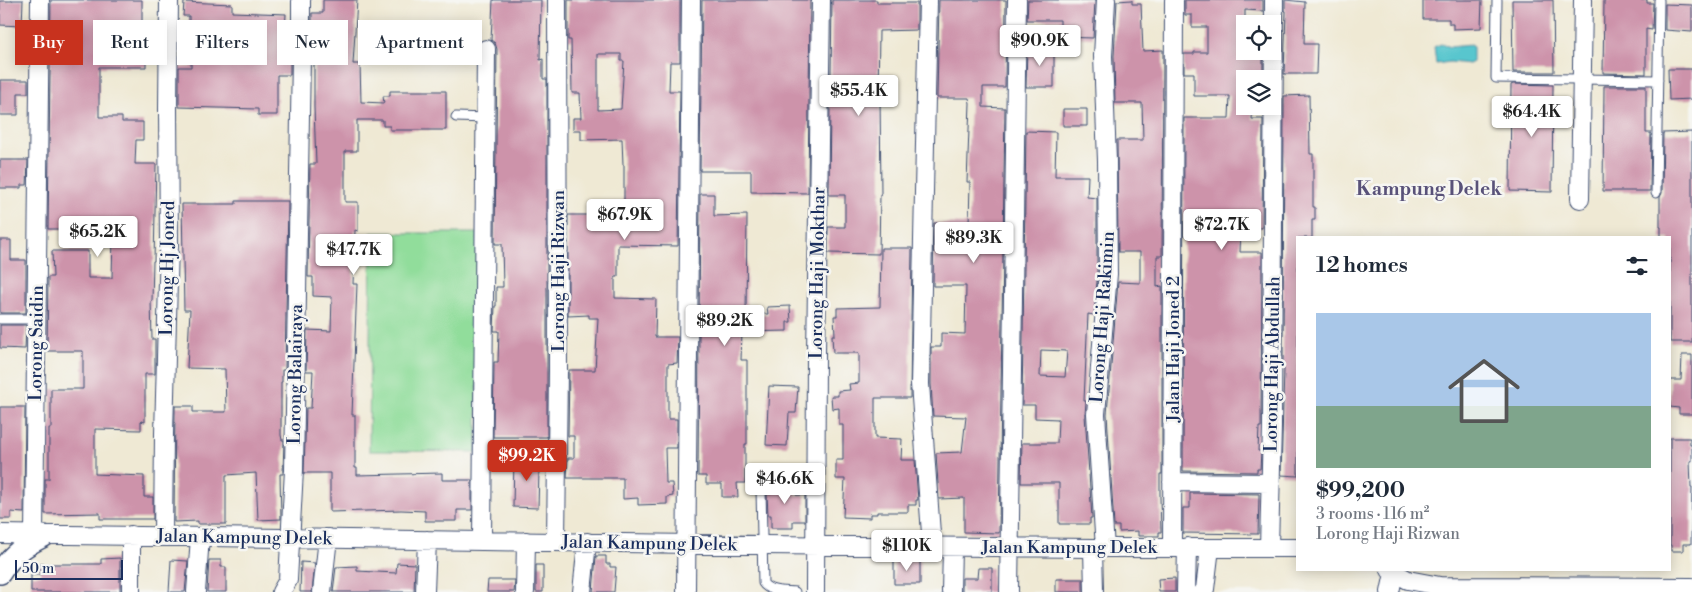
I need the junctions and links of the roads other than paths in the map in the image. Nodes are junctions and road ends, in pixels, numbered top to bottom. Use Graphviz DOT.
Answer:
graph roads {
  1 [pos="40,0"];
  2 [pos="169,0"];
  3 [pos="301,0"];
  4 [pos="557,0"];
  5 [pos="691,0"];
  6 [pos="821,0"];
  7 [pos="928,0"];
  8 [pos="1017,0"];
  9 [pos="1106,0"];
  10 [pos="1174,0"];
  11 [pos="1274,0"];
  12 [pos="1497,0"];
  13 [pos="1583,0"];
  14 [pos="1659,0"];
  15 [pos="486,49"];
  16 [pos="1582,79"];
  17 [pos="1658,80"];
  18 [pos="456,117"];
  19 [pos="486,118"];
  20 [pos="1656,193"];
  21 [pos="1580,199"];
  22 [pos="0,318"];
  23 [pos="37,319"];
  24 [pos="816,474"];
  25 [pos="1172,482"];
  26 [pos="1271,483"];
  27 [pos="0,534"];
  28 [pos="39,535"];
  29 [pos="131,535"];
  30 [pos="163,536"];
  31 [pos="200,536"];
  32 [pos="291,538"];
  33 [pos="328,538"];
  34 [pos="427,540"];
  35 [pos="482,541"];
  36 [pos="526,541"];
  37 [pos="556,541"];
  38 [pos="587,542"];
  39 [pos="687,543"];
  40 [pos="762,545"];
  41 [pos="816,545"];
  42 [pos="932,547"];
  43 [pos="952,547"];
  44 [pos="1010,547"];
  45 [pos="1180,547"];
  46 [pos="1099,548"];
  47 [pos="1210,548"];
  48 [pos="1269,548"];
  49 [pos="1296,548"];
  50 [pos="1392,572"];
  51 [pos="0,573"];
  52 [pos="1692,587"];
  53 [pos="1440,589"];
  54 [pos="1532,589"];
  55 [pos="1618,590"];
  56 [pos="131,592"];
  57 [pos="196,592"];
  58 [pos="281,592"];
  59 [pos="322,592"];
  60 [pos="425,592"];
  61 [pos="525,592"];
  62 [pos="582,592"];
  63 [pos="686,592"];
  64 [pos="795,592"];
  65 [pos="815,592"];
  66 [pos="951,592"];
  67 [pos="1009,592"];
  68 [pos="1094,592"];
  69 [pos="1186,592"];
  70 [pos="1203,592"];
  71 [pos="1390,592"];
  1 -- 23 [label="street, Lorong Saidin"];
  2 -- 30 [label="street, Lorong Hj Joned"];
  3 -- 32 [label="street, Lorong Balairaya"];
  4 -- 37 [label="street, Lorong Haji Rizwan"];
  5 -- 39 [label="street"];
  6 -- 24 [label="street, Lorong Haji Mokthar"];
  7 -- 42 [label="street"];
  8 -- 44 [label="street"];
  9 -- 46 [label="street, Lorong Haji Rakimin"];
  10 -- 25 [label="street, Jalan Haji Joned 2"];
  11 -- 26 [label="street, Lorong Haji Abdullah"];
  12 -- 16 [label="lane"];
  13 -- 16 [label="street"];
  14 -- 17 [label="lane"];
  15 -- 19 [label="street"];
  16 -- 17 [label="lane"];
  16 -- 21 [label="street"];
  17 -- 20 [label="lane"];
  18 -- 19 [label="lane"];
  19 -- 35 [label="street"];
  22 -- 23 [label="lane"];
  23 -- 28 [label="street, Lorong Saidin"];
  24 -- 40 [label="lane"];
  24 -- 41 [label="street, Lorong Haji Mokthar"];
  25 -- 26 [label="street"];
  25 -- 45 [label="street, Jalan Haji Joned 2"];
  26 -- 48 [label="street, Lorong Haji Abdullah"];
  27 -- 28 [label="street, Jalan Kampung Delek"];
  28 -- 29 [label="street, Jalan Kampung Delek"];
  28 -- 51 [label="street"];
  29 -- 30 [label="street, Jalan Kampung Delek"];
  29 -- 56 [label="street"];
  30 -- 31 [label="street, Jalan Kampung Delek"];
  31 -- 32 [label="street, Jalan Kampung Delek"];
  31 -- 57 [label="street"];
  32 -- 33 [label="street, Jalan Kampung Delek"];
  32 -- 58 [label="street, Lorong Balairaya"];
  33 -- 34 [label="street, Jalan Kampung Delek"];
  33 -- 59 [label="street"];
  34 -- 35 [label="street, Jalan Kampung Delek"];
  34 -- 60 [label="street"];
  35 -- 36 [label="street, Jalan Kampung Delek"];
  36 -- 37 [label="street, Jalan Kampung Delek"];
  36 -- 61 [label="street"];
  37 -- 38 [label="street, Jalan Kampung Delek"];
  38 -- 39 [label="street, Jalan Kampung Delek"];
  38 -- 62 [label="street"];
  39 -- 40 [label="street, Jalan Kampung Delek"];
  39 -- 63 [label="street"];
  40 -- 41 [label="street, Jalan Kampung Delek"];
  40 -- 64 [label="lane"];
  41 -- 42 [label="street, Jalan Kampung Delek"];
  41 -- 65 [label="street, Lorong Haji Mokthar"];
  42 -- 43 [label="street, Jalan Kampung Delek"];
  43 -- 44 [label="street, Jalan Kampung Delek"];
  43 -- 66 [label="street"];
  44 -- 46 [label="street, Jalan Kampung Delek"];
  44 -- 67 [label="street"];
  45 -- 46 [label="street, Jalan Kampung Delek"];
  45 -- 47 [label="street, Jalan Kampung Delek"];
  45 -- 69 [label="street, Jalan Haji Joned 2"];
  46 -- 68 [label="street, Lorong Haji Rakimin"];
  47 -- 48 [label="street, Jalan Kampung Delek"];
  47 -- 70 [label="street"];
  48 -- 49 [label="street, Jalan Kampung Delek"];
  50 -- 53 [label="street"];
  50 -- 71 [label="street"];
  52 -- 55 [label="street"];
  53 -- 54 [label="street"];
  54 -- 55 [label="street"];
}
